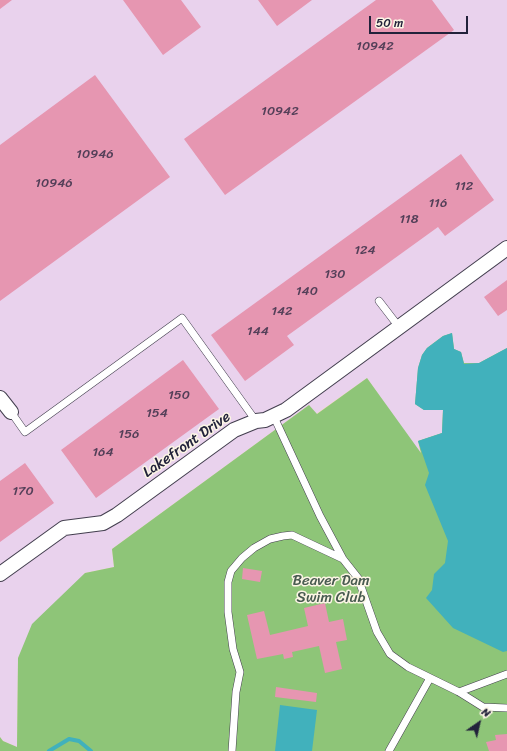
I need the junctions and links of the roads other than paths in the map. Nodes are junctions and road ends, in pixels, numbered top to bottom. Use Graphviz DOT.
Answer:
graph roads {
  1 [pos="507,248"];
  2 [pos="379,301"];
  3 [pos="399,327"];
  4 [pos="0,398"];
  5 [pos="11,412"];
  6 [pos="274,417"];
  7 [pos="256,421"];
  8 [pos="343,559"];
  9 [pos="0,574"];
  10 [pos="507,674"];
  11 [pos="430,678"];
  12 [pos="459,692"];
  13 [pos="507,708"];
  14 [pos="232,751"];
  15 [pos="388,751"];
  1 -- 3 [label="street, Lakefront Drive"];
  2 -- 3 [label="lane"];
  3 -- 6 [label="street, Lakefront Drive"];
  4 -- 5 [label="street"];
  5 -- 7 [label="lane"];
  6 -- 7 [label="street, Lakefront Drive"];
  6 -- 8 [label="lane"];
  7 -- 9 [label="street, Lakefront Drive"];
  8 -- 11 [label="lane"];
  8 -- 14 [label="lane"];
  10 -- 12 [label="lane"];
  11 -- 12 [label="lane"];
  11 -- 15 [label="lane"];
  12 -- 13 [label="lane"];
}
